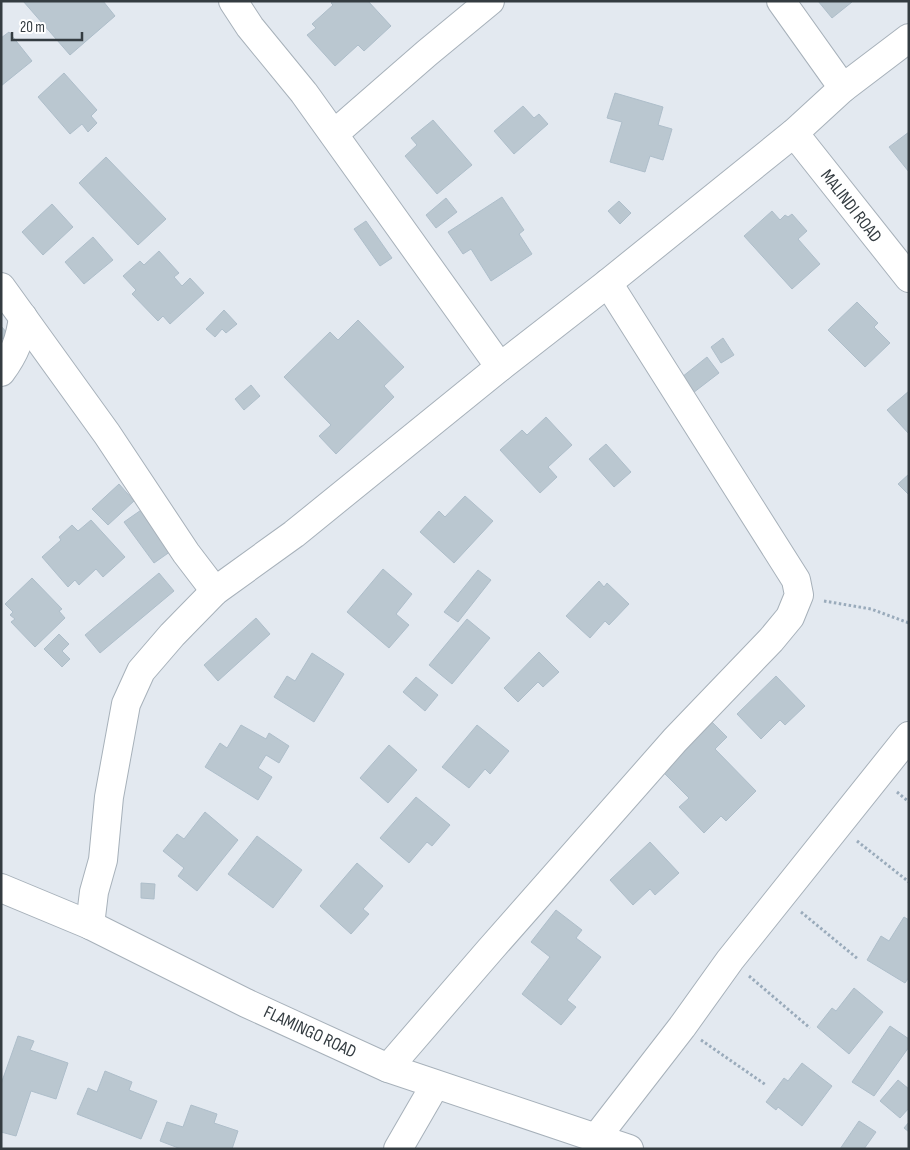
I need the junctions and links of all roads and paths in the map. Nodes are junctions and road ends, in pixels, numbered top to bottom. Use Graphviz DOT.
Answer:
graph roads {
  1 [pos="233,1"];
  2 [pos="490,1"];
  3 [pos="781,1"];
  4 [pos="909,38"];
  5 [pos="843,88"];
  6 [pos="794,133"];
  7 [pos="334,134"];
  8 [pos="909,278"];
  9 [pos="608,283"];
  10 [pos="1,287"];
  11 [pos="23,318"];
  12 [pos="500,367"];
  13 [pos="1,372"];
  14 [pos="215,591"];
  15 [pos="799,595"];
  16 [pos="909,623"];
  17 [pos="909,736"];
  18 [pos="837,825"];
  19 [pos="909,882"];
  20 [pos="1,888"];
  21 [pos="781,895"];
  22 [pos="90,924"];
  23 [pos="858,959"];
  24 [pos="730,960"];
  25 [pos="682,1027"];
  26 [pos="810,1028"];
  27 [pos="388,1068"];
  28 [pos="435,1085"];
  29 [pos="766,1085"];
  30 [pos="596,1138"];
  31 [pos="398,1149"];
  32 [pos="629,1149"];
  1 -- 7 [label="street"];
  2 -- 7 [label="street"];
  3 -- 5 [label="street"];
  4 -- 5 [label="street"];
  5 -- 6 [label="street"];
  6 -- 8 [label="street, MALINDI ROAD"];
  6 -- 9 [label="street"];
  7 -- 12 [label="street"];
  9 -- 12 [label="street"];
  9 -- 15 [label="street"];
  10 -- 11 [label="street"];
  11 -- 13 [label="street"];
  11 -- 14 [label="street"];
  12 -- 14 [label="street"];
  14 -- 22 [label="street"];
  15 -- 16 [label="path"];
  15 -- 27 [label="street"];
  17 -- 18 [label="street"];
  18 -- 19 [label="path"];
  18 -- 21 [label="street"];
  20 -- 22 [label="street, FLAMINGO ROAD"];
  21 -- 23 [label="path"];
  21 -- 24 [label="street"];
  22 -- 27 [label="street, FLAMINGO ROAD"];
  24 -- 25 [label="street"];
  24 -- 26 [label="path"];
  25 -- 29 [label="path"];
  25 -- 30 [label="street"];
  27 -- 28 [label="street, FLAMINGO ROAD"];
  28 -- 30 [label="street, FLAMINGO ROAD"];
  28 -- 31 [label="street"];
  30 -- 32 [label="street, FLAMINGO ROAD"];
}
